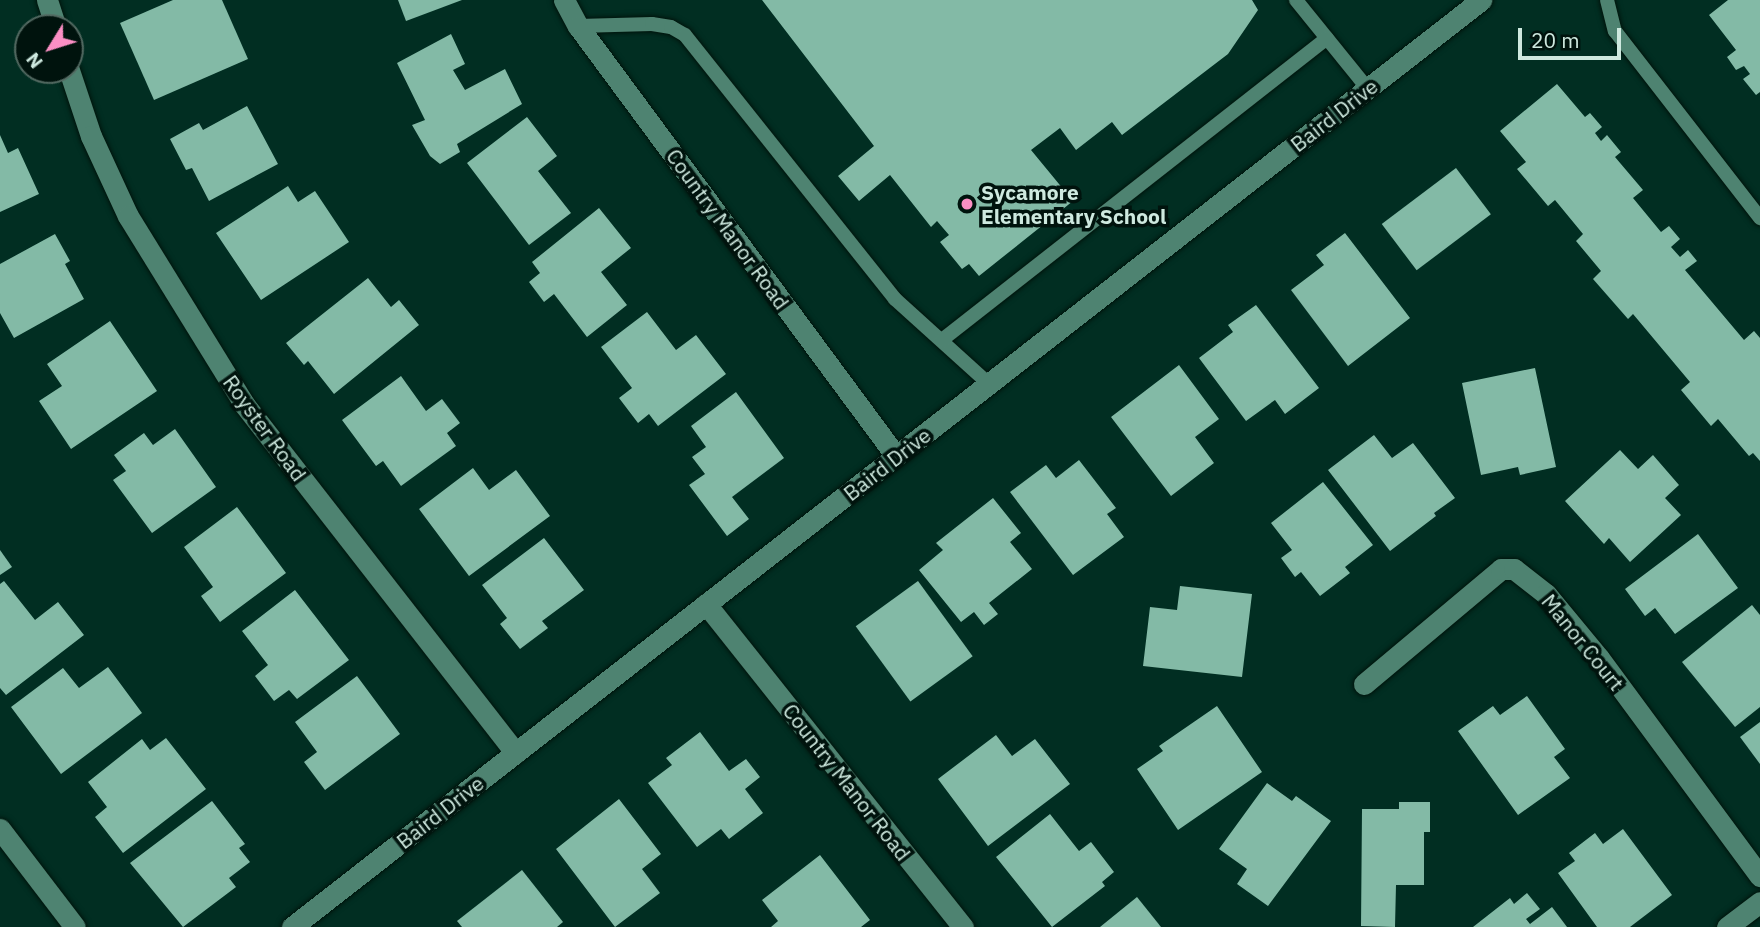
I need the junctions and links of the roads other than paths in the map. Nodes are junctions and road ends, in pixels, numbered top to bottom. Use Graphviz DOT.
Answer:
graph roads {
  1 [pos="564,0"];
  2 [pos="1297,0"];
  3 [pos="1481,0"];
  4 [pos="1607,0"];
  5 [pos="578,26"];
  6 [pos="1327,38"];
  7 [pos="74,84"];
  8 [pos="1368,89"];
  9 [pos="1760,218"];
  10 [pos="942,340"];
  11 [pos="989,384"];
  12 [pos="896,456"];
  13 [pos="706,604"];
  14 [pos="1364,684"];
  15 [pos="516,752"];
  16 [pos="0,829"];
  17 [pos="1760,876"];
  18 [pos="1760,902"];
  19 [pos="75,927"];
  20 [pos="292,927"];
  21 [pos="963,927"];
  22 [pos="1727,927"];
  1 -- 5 [label="street, Country Manor Road"];
  2 -- 6 [label="lane"];
  3 -- 8 [label="street, Baird Drive"];
  4 -- 9 [label="lane"];
  5 -- 10 [label="lane"];
  5 -- 12 [label="street, Country Manor Road"];
  6 -- 8 [label="lane"];
  6 -- 10 [label="lane"];
  7 -- 15 [label="street, Royster Road"];
  8 -- 11 [label="street, Baird Drive"];
  10 -- 11 [label="lane"];
  11 -- 12 [label="street, Baird Drive"];
  12 -- 13 [label="street, Baird Drive"];
  13 -- 15 [label="street, Baird Drive"];
  13 -- 21 [label="street, Country Manor Road"];
  14 -- 17 [label="street, Manor Court"];
  15 -- 20 [label="street, Baird Drive"];
  16 -- 19 [label="street"];
  18 -- 22 [label="street"];
}
